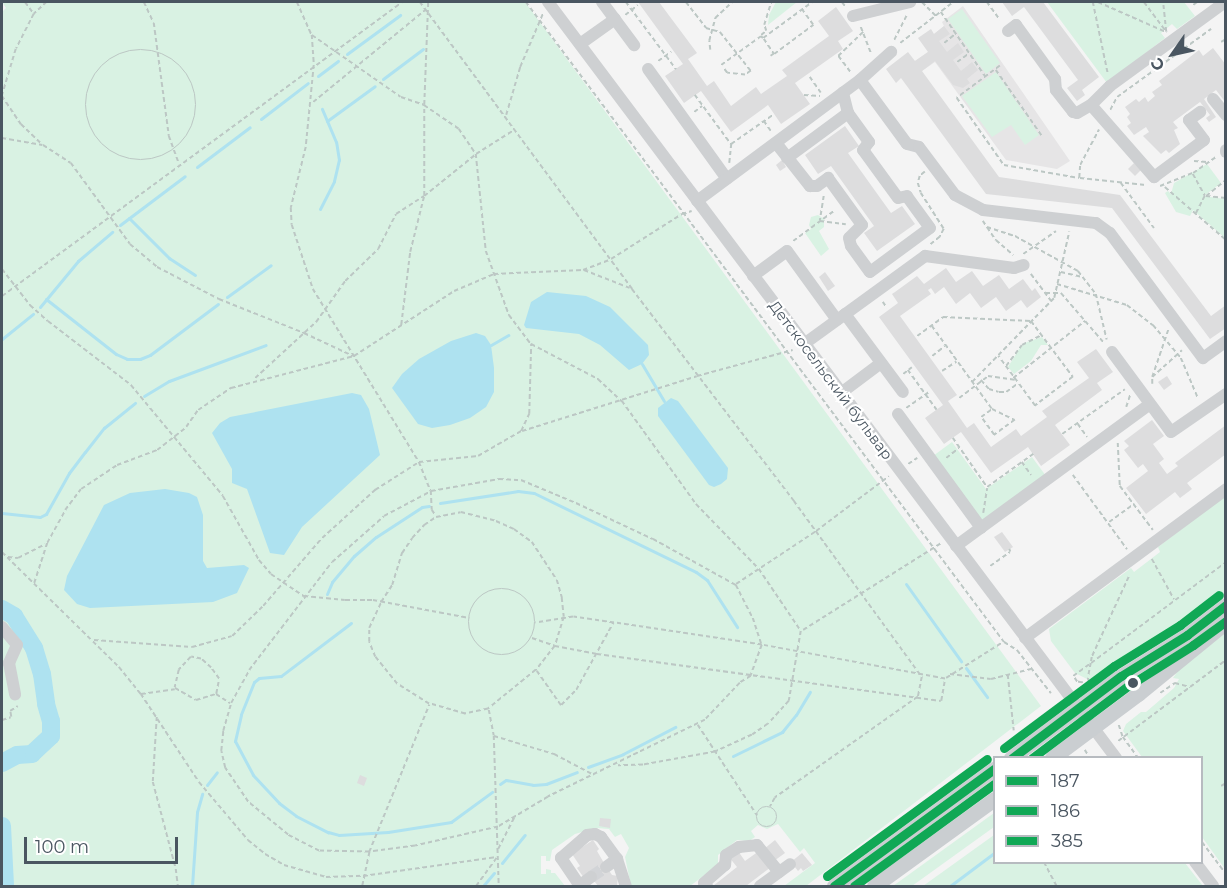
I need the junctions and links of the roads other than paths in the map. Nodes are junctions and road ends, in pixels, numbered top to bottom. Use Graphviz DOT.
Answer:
graph roads {
  1 [pos="548,2"];
  2 [pos="602,2"];
  3 [pos="1225,2"];
  4 [pos="911,5"];
  5 [pos="853,16"];
  6 [pos="616,20"];
  7 [pos="1008,31"];
  8 [pos="580,44"];
  9 [pos="634,45"];
  10 [pos="892,50"];
  11 [pos="648,69"];
  12 [pos="859,82"];
  13 [pos="843,93"];
  14 [pos="1213,99"];
  15 [pos="1091,105"];
  16 [pos="1200,112"];
  17 [pos="848,113"];
  18 [pos="1226,115"];
  19 [pos="777,142"];
  20 [pos="787,158"];
  21 [pos="727,179"];
  22 [pos="697,201"];
  23 [pos="1024,265"];
  24 [pos="753,276"];
  25 [pos="841,317"];
  26 [pos="1226,341"];
  27 [pos="804,344"];
  28 [pos="1112,352"];
  29 [pos="881,363"];
  30 [pos="903,392"];
  31 [pos="841,393"];
  32 [pos="1226,393"];
  33 [pos="1149,405"];
  34 [pos="898,414"];
  35 [pos="1226,489"];
  36 [pos="981,528"];
  37 [pos="952,542"];
  38 [pos="1226,606"];
  39 [pos="1226,622"];
  40 [pos="2,627"];
  41 [pos="1025,638"];
  42 [pos="5,665"];
  43 [pos="15,694"];
  44 [pos="1078,708"];
  45 [pos="1094,728"];
  46 [pos="1014,756"];
  47 [pos="1055,756"];
  48 [pos="1115,756"];
  49 [pos="993,770"];
  50 [pos="993,800"];
  51 [pos="790,864"];
  52 [pos="1196,864"];
  53 [pos="779,872"];
  54 [pos="591,877"];
  55 [pos="580,886"];
  56 [pos="626,886"];
  57 [pos="707,886"];
  58 [pos="760,886"];
  59 [pos="834,886"];
  60 [pos="874,886"];
  61 [pos="1213,886"];
  1 -- 8 [label="street, Детскосельский бульвар"];
  2 -- 6 [label="street"];
  3 -- 15 [label="street"];
  4 -- 5 [label="street"];
  6 -- 8 [label="street"];
  6 -- 9 [label="street"];
  7 -- 15 [label="street"];
  8 -- 22 [label="street, Детскосельский бульвар"];
  10 -- 12 [label="street"];
  11 -- 21 [label="street"];
  12 -- 13 [label="street"];
  12 -- 26 [label="street"];
  13 -- 17 [label="street"];
  13 -- 19 [label="street"];
  14 -- 18 [label="street"];
  15 -- 16 [label="street"];
  17 -- 20 [label="street"];
  17 -- 20 [label="street"];
  19 -- 20 [label="street"];
  19 -- 21 [label="street"];
  21 -- 22 [label="street"];
  22 -- 24 [label="street, Детскосельский бульвар"];
  23 -- 25 [label="street"];
  24 -- 25 [label="street"];
  24 -- 27 [label="street, Детскосельский бульвар"];
  25 -- 27 [label="street"];
  25 -- 29 [label="street"];
  27 -- 31 [label="street, Детскосельский бульвар"];
  28 -- 33 [label="street"];
  29 -- 30 [label="street"];
  29 -- 31 [label="street"];
  31 -- 37 [label="street, Детскосельский бульвар"];
  32 -- 33 [label="street"];
  33 -- 36 [label="street"];
  34 -- 36 [label="street"];
  35 -- 41 [label="street"];
  36 -- 37 [label="street"];
  37 -- 41 [label="street, Детскосельский бульвар"];
  38 -- 44 [label="main road"];
  39 -- 45 [label="main road"];
  40 -- 42 [label="street"];
  41 -- 44 [label="street, Детскосельский бульвар"];
  42 -- 43 [label="street"];
  44 -- 45 [label="street, Детскосельский бульвар"];
  44 -- 46 [label="main road"];
  45 -- 47 [label="main road"];
  45 -- 48 [label="street, Детскосельский бульвар"];
  49 -- 59 [label="main road"];
  50 -- 60 [label="main road"];
  51 -- 53 [label="street"];
  52 -- 61 [label="street"];
  53 -- 57 [label="street"];
  53 -- 58 [label="street"];
  54 -- 55 [label="street"];
  55 -- 56 [label="street"];
}
